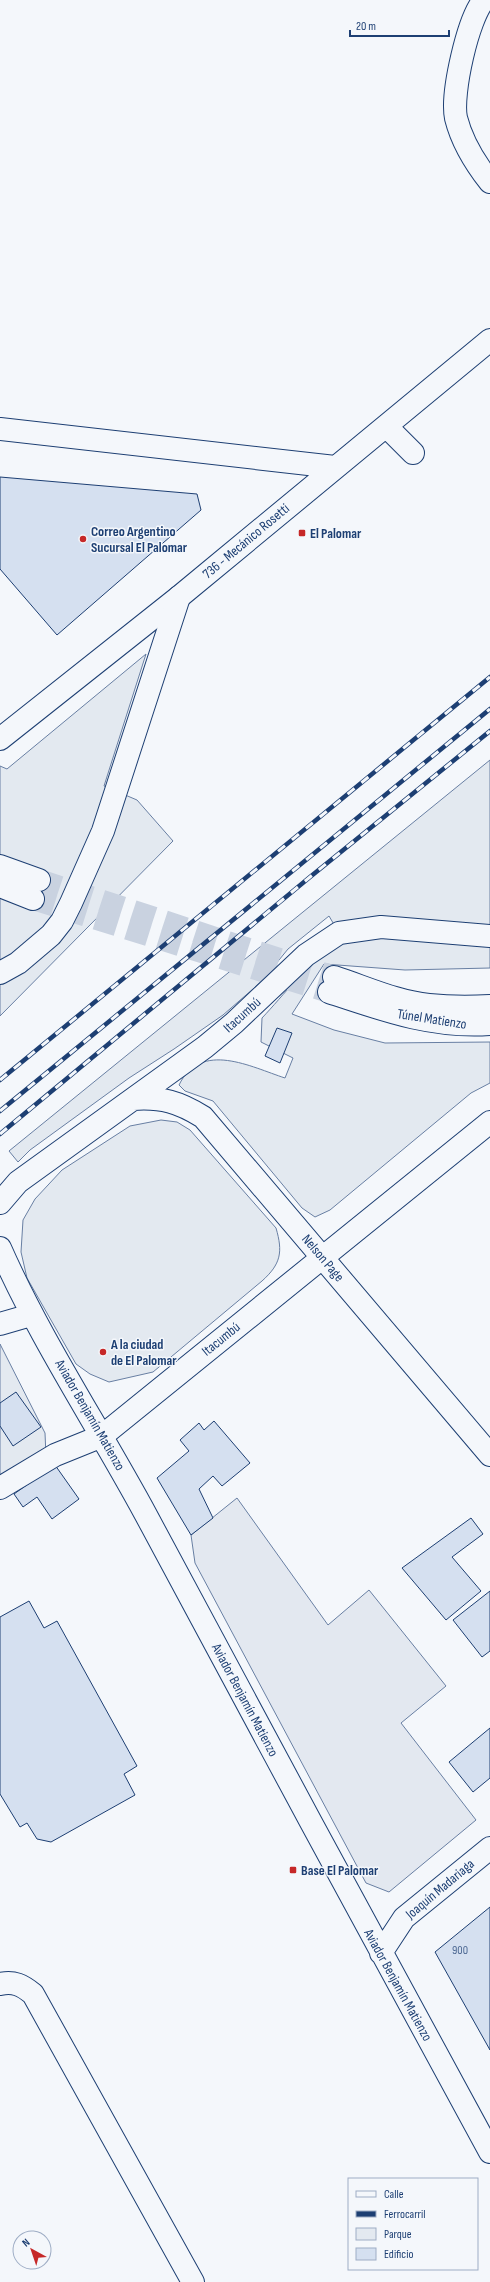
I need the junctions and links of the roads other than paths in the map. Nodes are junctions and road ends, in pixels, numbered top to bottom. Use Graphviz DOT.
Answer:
graph roads {
  1 [pos="484,0"];
  2 [pos="490,182"];
  3 [pos="490,340"];
  4 [pos="386,426"];
  5 [pos="0,429"];
  6 [pos="413,454"];
  7 [pos="335,467"];
  8 [pos="179,597"];
  9 [pos="0,739"];
  10 [pos="0,866"];
  11 [pos="0,886"];
  12 [pos="490,936"];
  13 [pos="0,973"];
  14 [pos="490,1006"];
  15 [pos="490,1024"];
  16 [pos="133,1099"];
  17 [pos="490,1122"];
  18 [pos="0,1203"];
  19 [pos="0,1248"];
  20 [pos="322,1258"];
  21 [pos="31,1315"];
  22 [pos="0,1324"];
  23 [pos="102,1436"];
  24 [pos="490,1455"];
  25 [pos="0,1488"];
  26 [pos="490,1848"];
  27 [pos="381,1953"];
  28 [pos="0,1984"];
  29 [pos="490,2152"];
  30 [pos="193,2282"];
  1 -- 2 [label="street"];
  3 -- 4 [label="street, 736 - Mecánico Rosetti"];
  4 -- 6 [label="street"];
  4 -- 7 [label="street, 736 - Mecánico Rosetti"];
  5 -- 7 [label="street"];
  7 -- 8 [label="street, 736 - Mecánico Rosetti"];
  8 -- 9 [label="street, 736 - Mecánico Rosetti"];
  8 -- 13 [label="street"];
  10 -- 11 [label="street"];
  12 -- 16 [label="street, Itacumbú"];
  14 -- 15 [label="street, Túnel Matienzo"];
  16 -- 18 [label="street, Itacumbú"];
  16 -- 20 [label="street, Nelson Page"];
  17 -- 20 [label="street, Itacumbú"];
  19 -- 21 [label="street, Aviador Benjamín Matienzo"];
  20 -- 23 [label="street, Itacumbú"];
  20 -- 24 [label="street, Nelson Page"];
  21 -- 22 [label="street"];
  21 -- 23 [label="street, Aviador Benjamín Matienzo"];
  23 -- 25 [label="street, Itacumbú"];
  23 -- 27 [label="street, Aviador Benjamín Matienzo"];
  26 -- 27 [label="street, Joaquín Madariaga"];
  27 -- 29 [label="street, Aviador Benjamín Matienzo"];
  28 -- 30 [label="street"];
}
